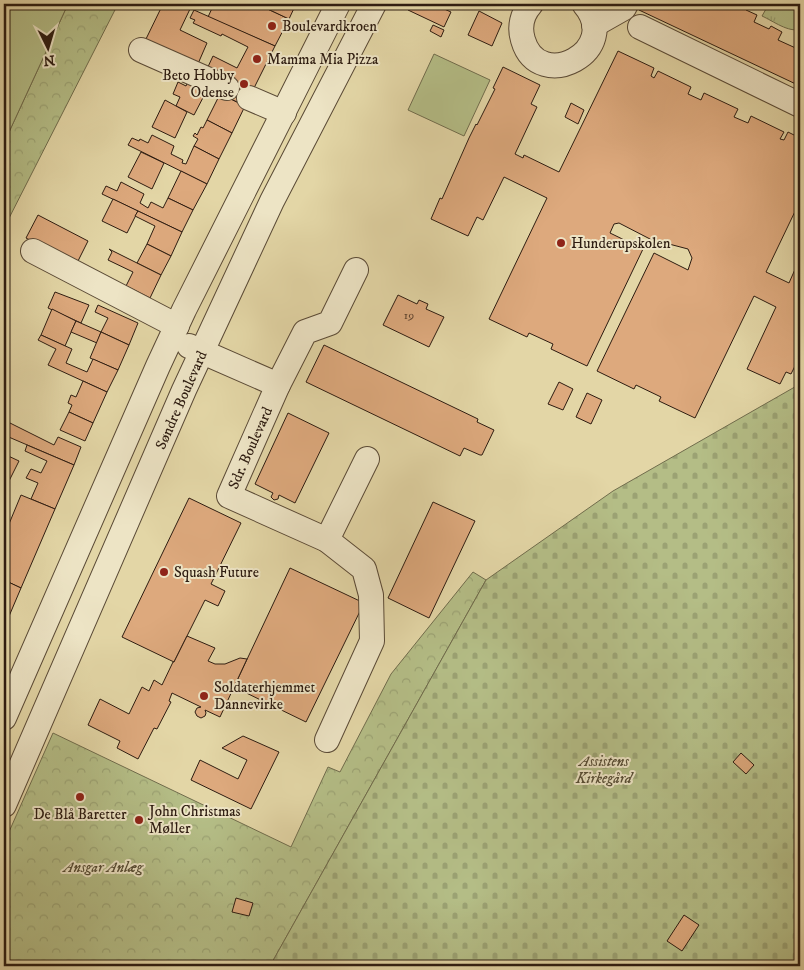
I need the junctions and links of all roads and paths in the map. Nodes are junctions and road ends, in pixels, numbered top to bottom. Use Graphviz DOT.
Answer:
graph roads {
  1 [pos="338,4"];
  2 [pos="374,4"];
  3 [pos="584,4"];
  4 [pos="626,4"];
  5 [pos="520,7"];
  6 [pos="594,25"];
  7 [pos="640,27"];
  8 [pos="141,50"];
  9 [pos="227,88"];
  10 [pos="249,98"];
  11 [pos="800,105"];
  12 [pos="284,113"];
  13 [pos="33,251"];
  14 [pos="356,270"];
  15 [pos="174,332"];
  16 [pos="202,352"];
  17 [pos="278,385"];
  18 [pos="367,458"];
  19 [pos="328,540"];
  20 [pos="4,718"];
  21 [pos="327,740"];
  22 [pos="4,805"];
  1 -- 12 [label="street"];
  2 -- 16 [label="street, Søndre Boulevard"];
  3 -- 6 [label="street"];
  4 -- 6 [label="street"];
  5 -- 6 [label="street"];
  7 -- 11 [label="street"];
  8 -- 9 [label="street"];
  10 -- 12 [label="street"];
  12 -- 15 [label="street"];
  13 -- 15 [label="street"];
  14 -- 17 [label="street, Sdr. Boulevard"];
  15 -- 16 [label="street"];
  15 -- 20 [label="street"];
  16 -- 17 [label="street"];
  16 -- 22 [label="street, Søndre Boulevard"];
  17 -- 19 [label="street, Sdr. Boulevard"];
  18 -- 19 [label="street"];
  19 -- 21 [label="street, Sdr. Boulevard"];
}
